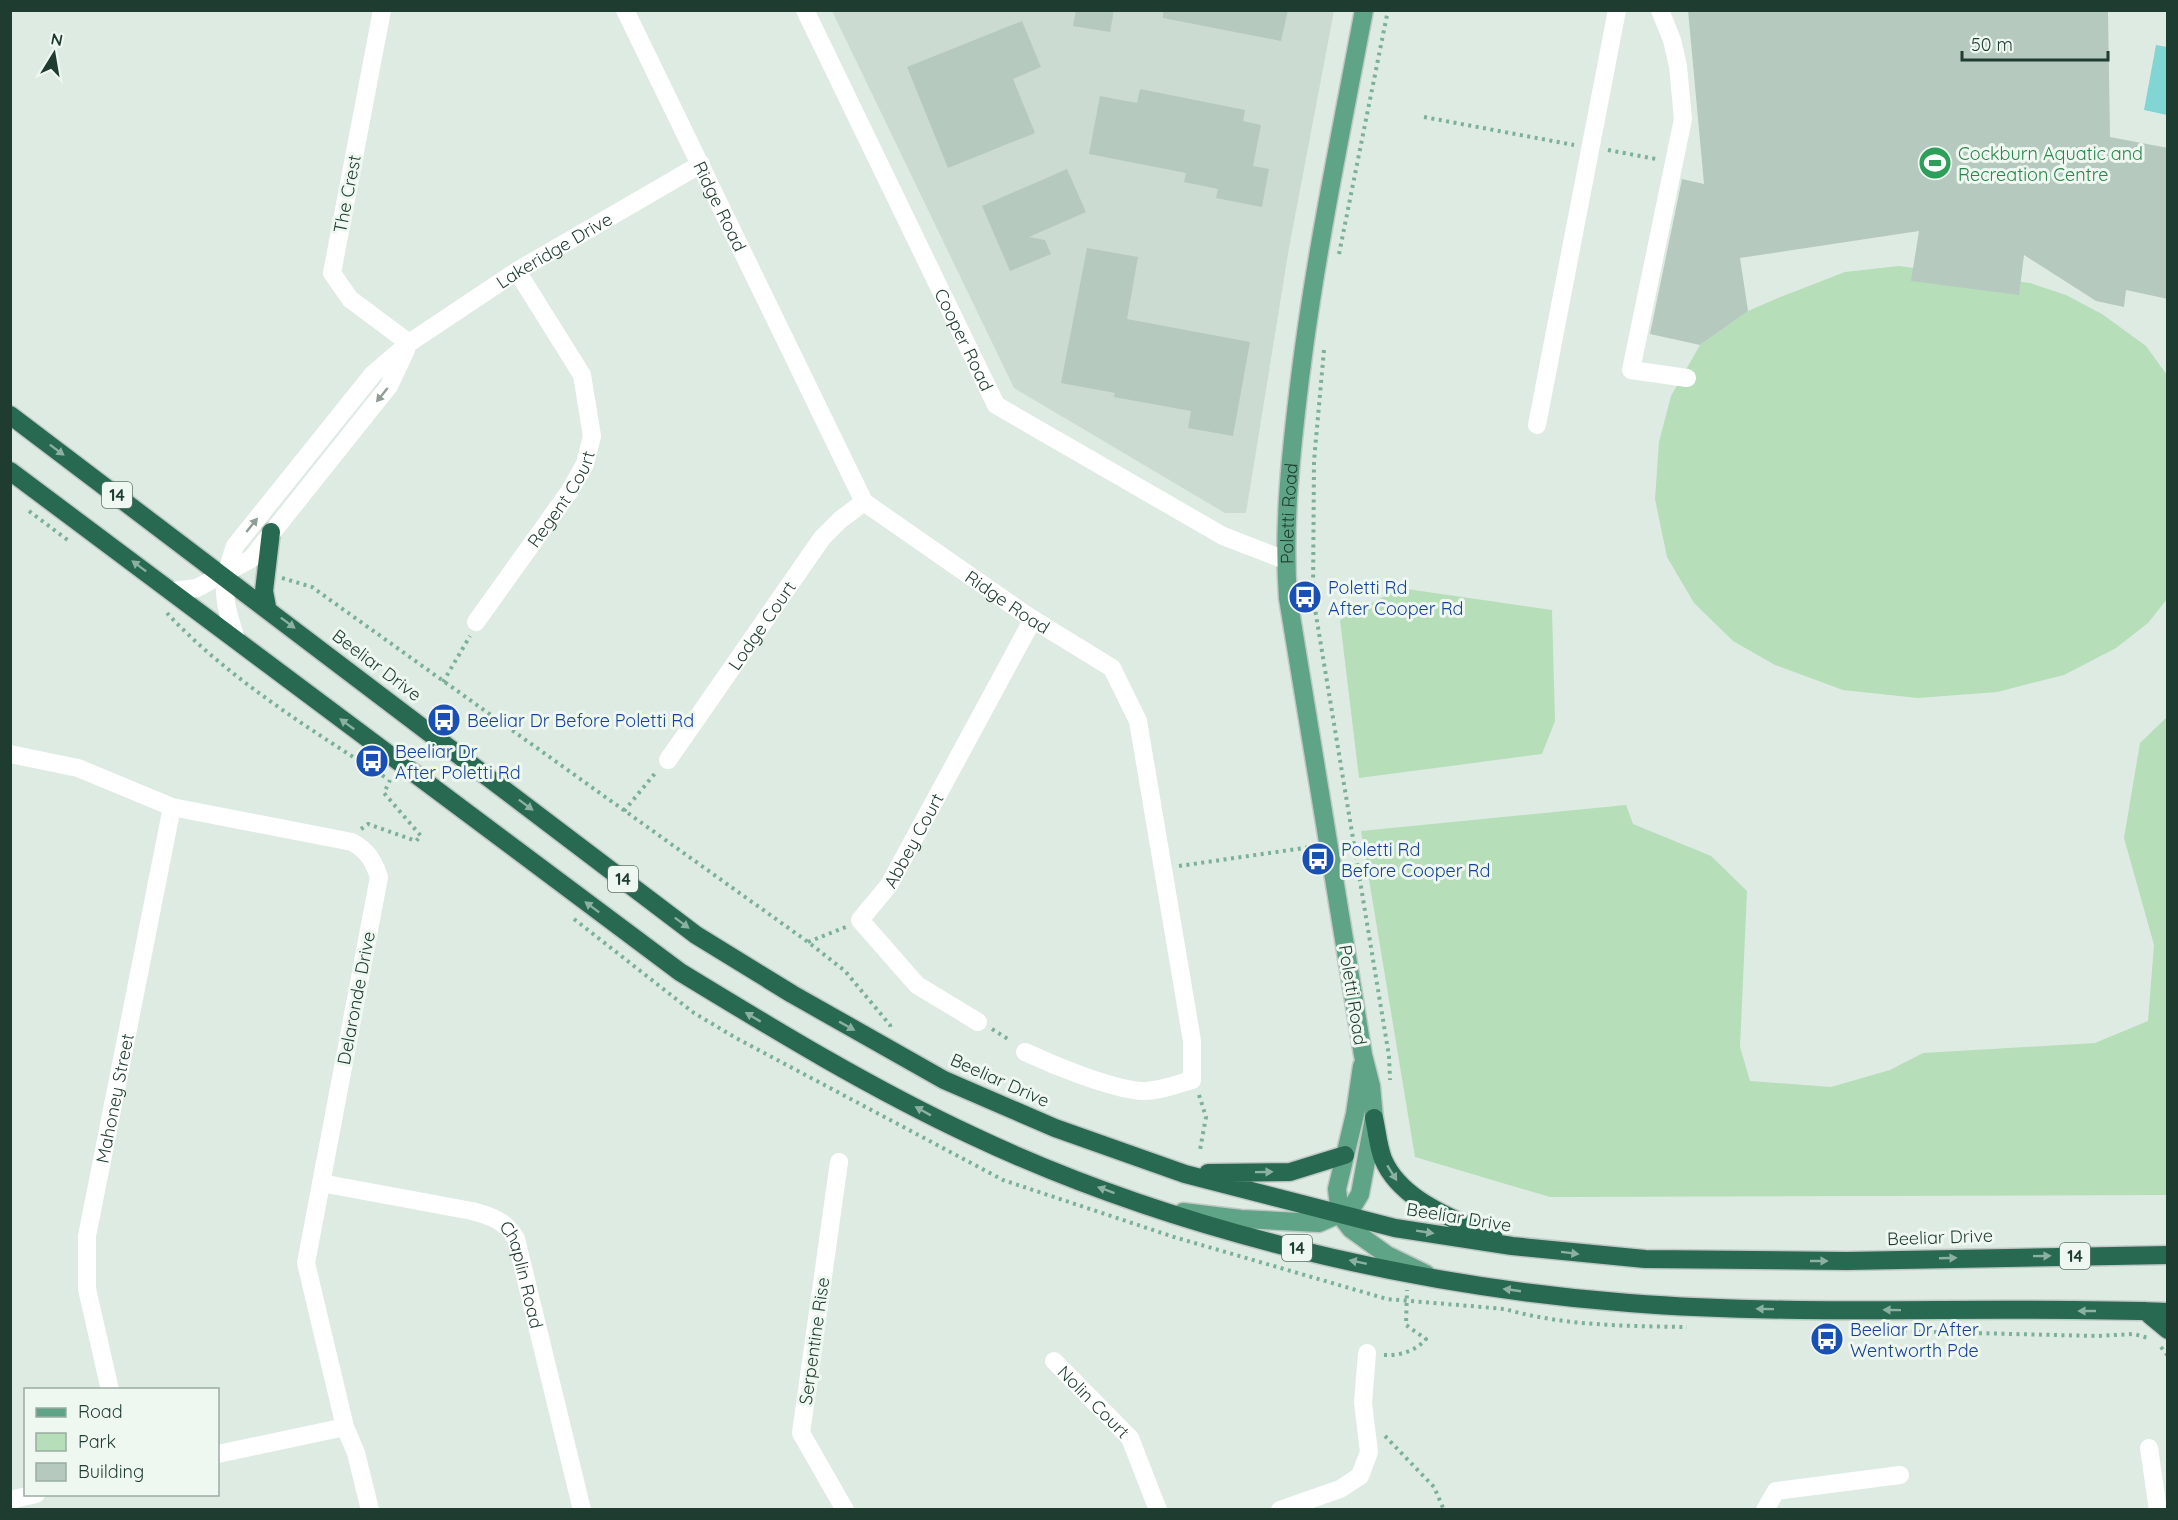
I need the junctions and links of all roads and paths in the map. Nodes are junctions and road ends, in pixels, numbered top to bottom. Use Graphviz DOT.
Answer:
graph roads {
  1 [pos="382,10"];
  2 [pos="625,10"];
  3 [pos="805,10"];
  4 [pos="1364,10"];
  5 [pos="1388,10"];
  6 [pos="1617,10"];
  7 [pos="1660,10"];
  8 [pos="1424,117"];
  9 [pos="1599,149"];
  10 [pos="1663,160"];
  11 [pos="701,164"];
  12 [pos="1338,263"];
  13 [pos="517,271"];
  14 [pos="410,343"];
  15 [pos="1325,344"];
  16 [pos="1687,378"];
  17 [pos="10,415"];
  18 [pos="1537,425"];
  19 [pos="10,471"];
  20 [pos="864,502"];
  21 [pos="271,532"];
  22 [pos="1285,560"];
  23 [pos="224,575"];
  24 [pos="276,576"];
  25 [pos="172,591"];
  26 [pos="267,607"];
  27 [pos="1033,619"];
  28 [pos="476,621"];
  29 [pos="236,639"];
  30 [pos="443,682"];
  31 [pos="10,754"];
  32 [pos="668,760"];
  33 [pos="390,780"];
  34 [pos="172,807"];
  35 [pos="624,811"];
  36 [pos="360,829"];
  37 [pos="1315,846"];
  38 [pos="1164,868"];
  39 [pos="860,920"];
  40 [pos="808,942"];
  41 [pos="978,1022"];
  42 [pos="889,1032"];
  43 [pos="1025,1052"];
  44 [pos="1363,1055"];
  45 [pos="1192,1080"];
  46 [pos="1390,1087"];
  47 [pos="1374,1118"];
  48 [pos="1200,1150"];
  49 [pos="1345,1155"];
  50 [pos="839,1162"];
  51 [pos="1185,1174"];
  52 [pos="321,1183"];
  53 [pos="1161,1210"];
  54 [pos="1340,1215"];
  55 [pos="1512,1246"];
  56 [pos="2168,1255"];
  57 [pos="1410,1273"];
  58 [pos="1436,1279"];
  59 [pos="2145,1311"];
  60 [pos="2168,1312"];
  61 [pos="2168,1330"];
  62 [pos="1367,1353"];
  63 [pos="1054,1361"];
  64 [pos="110,1388"];
  65 [pos="1381,1426"];
  66 [pos="345,1427"];
  67 [pos="2149,1448"];
  68 [pos="219,1454"];
  69 [pos="1900,1475"];
  70 [pos="370,1509"];
  71 [pos="582,1509"];
  72 [pos="845,1509"];
  73 [pos="1158,1509"];
  74 [pos="1280,1509"];
  75 [pos="1444,1509"];
  76 [pos="1765,1509"];
  77 [pos="2158,1509"];
  1 -- 14 [label="street, The Crest"];
  2 -- 11 [label="street, Ridge Road"];
  3 -- 22 [label="street, Cooper Road"];
  4 -- 22 [label="main road, Poletti Road"];
  5 -- 12 [label="path"];
  6 -- 9 [label="street"];
  7 -- 16 [label="street"];
  8 -- 9 [label="path"];
  9 -- 10 [label="path"];
  9 -- 18 [label="street"];
  11 -- 13 [label="street, Lakeridge Drive"];
  11 -- 20 [label="street, Ridge Road"];
  13 -- 14 [label="street, Lakeridge Drive"];
  13 -- 28 [label="street, Regent Court"];
  14 -- 21 [label="street, one-way"];
  23 -- 14 [label="street, Lakeridge Drive, one-way"];
  15 -- 46 [label="path"];
  17 -- 23 [label="highway, Beeliar Drive / 14, one-way"];
  25 -- 19 [label="highway, 14, one-way"];
  20 -- 27 [label="street, Ridge Road"];
  20 -- 32 [label="street, Lodge Court"];
  21 -- 23 [label="street"];
  21 -- 26 [label="highway"];
  22 -- 44 [label="main road, Poletti Road"];
  23 -- 25 [label="street"];
  23 -- 26 [label="highway, Beeliar Drive / 14"];
  23 -- 29 [label="street, Lakeridge Drive"];
  24 -- 30 [label="path"];
  25 -- 29 [label="highway, 14"];
  26 -- 51 [label="highway, Beeliar Drive / 14, one-way"];
  27 -- 38 [label="street, Ridge Road"];
  27 -- 39 [label="street, Abbey Court"];
  28 -- 30 [label="path"];
  53 -- 29 [label="highway, 14, one-way"];
  30 -- 35 [label="path"];
  31 -- 34 [label="street, Delaronde Drive"];
  32 -- 35 [label="path"];
  33 -- 36 [label="path"];
  34 -- 52 [label="street, Delaronde Drive"];
  34 -- 64 [label="street, Mahoney Street"];
  35 -- 40 [label="path"];
  37 -- 38 [label="path"];
  38 -- 45 [label="street, Ridge Road"];
  39 -- 40 [label="path"];
  39 -- 41 [label="street"];
  40 -- 42 [label="path"];
  41 -- 43 [label="path"];
  43 -- 45 [label="street"];
  44 -- 47 [label="main road, Poletti Road"];
  44 -- 49 [label="main road, Poletti Road"];
  45 -- 48 [label="path"];
  47 -- 54 [label="main road, Poletti Road"];
  47 -- 55 [label="highway, one-way"];
  51 -- 49 [label="highway, one-way"];
  49 -- 54 [label="main road, Poletti Road"];
  50 -- 72 [label="street, Serpentine Rise"];
  51 -- 54 [label="highway, Beeliar Drive / 14"];
  52 -- 66 [label="street, Delaronde Drive"];
  52 -- 71 [label="street, Chaplin Road"];
  53 -- 54 [label="main road"];
  57 -- 53 [label="highway, 14, one-way"];
  54 -- 55 [label="highway, Beeliar Drive / 14, one-way"];
  54 -- 58 [label="main road"];
  55 -- 56 [label="highway, Beeliar Drive / 14, one-way"];
  57 -- 58 [label="highway, 14"];
  57 -- 62 [label="path"];
  59 -- 58 [label="highway, 14, one-way"];
  59 -- 60 [label="highway, 14"];
  59 -- 61 [label="highway"];
  62 -- 74 [label="street"];
  63 -- 73 [label="street, Nolin Court"];
  65 -- 75 [label="path"];
  66 -- 68 [label="street"];
  66 -- 70 [label="street, Delaronde Drive"];
  67 -- 77 [label="street"];
  69 -- 76 [label="street"];
}
